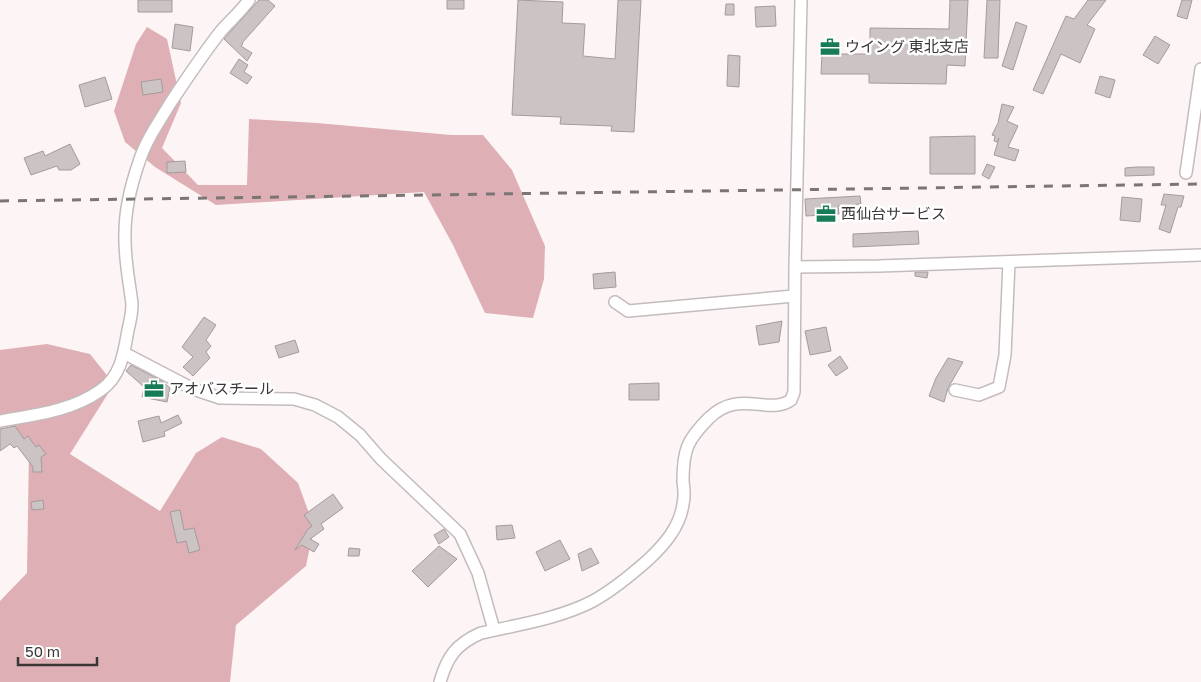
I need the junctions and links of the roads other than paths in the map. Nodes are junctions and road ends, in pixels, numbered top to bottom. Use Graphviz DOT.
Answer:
graph roads {
  1 [pos="249,0"];
  2 [pos="801,0"];
  3 [pos="1201,69"];
  4 [pos="1186,173"];
  5 [pos="1201,255"];
  6 [pos="1009,262"];
  7 [pos="795,266"];
  8 [pos="794,296"];
  9 [pos="615,302"];
  10 [pos="124,353"];
  11 [pos="955,390"];
  12 [pos="0,421"];
  13 [pos="494,630"];
  14 [pos="440,682"];
  1 -- 10 [label="street"];
  2 -- 7 [label="street"];
  3 -- 4 [label="street"];
  5 -- 6 [label="street"];
  6 -- 7 [label="street"];
  6 -- 11 [label="street"];
  7 -- 8 [label="street"];
  8 -- 9 [label="street"];
  8 -- 13 [label="street"];
  10 -- 12 [label="street"];
  10 -- 13 [label="street"];
  13 -- 14 [label="street"];
}
